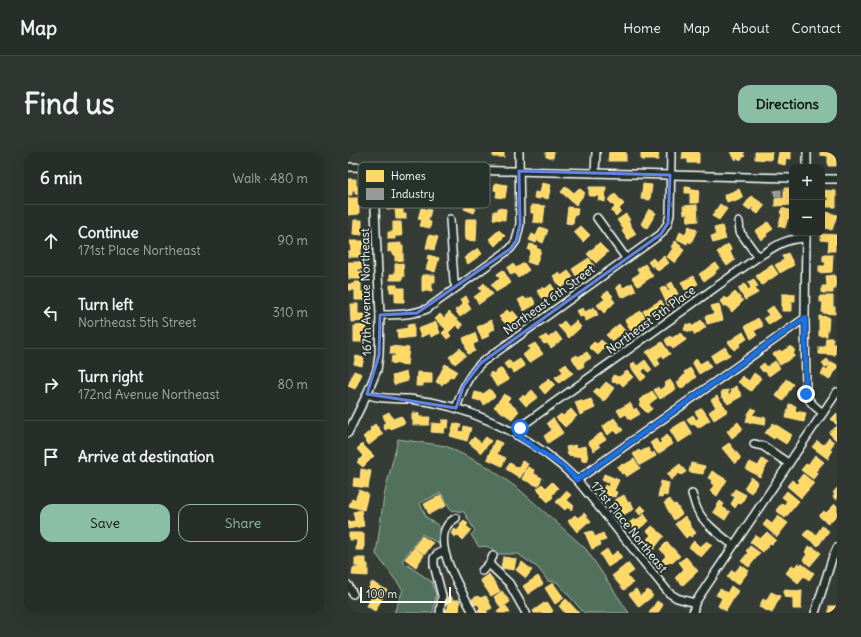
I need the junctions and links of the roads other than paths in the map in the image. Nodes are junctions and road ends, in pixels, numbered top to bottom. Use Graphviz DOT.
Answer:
graph roads {
  1 [pos="519,152"];
  2 [pos="596,152"];
  3 [pos="671,152"];
  4 [pos="807,152"];
  5 [pos="807,164"];
  6 [pos="348,167"];
  7 [pos="358,167"];
  8 [pos="490,170"];
  9 [pos="519,171"];
  10 [pos="595,173"];
  11 [pos="670,175"];
  12 [pos="789,178"];
  13 [pos="825,178"];
  14 [pos="837,179"];
  15 [pos="376,208"];
  16 [pos="597,218"];
  17 [pos="450,219"];
  18 [pos="739,222"];
  19 [pos="806,236"];
  20 [pos="758,257"];
  21 [pos="626,258"];
  22 [pos="457,287"];
  23 [pos="380,315"];
  24 [pos="805,318"];
  25 [pos="837,392"];
  26 [pos="367,394"];
  27 [pos="456,408"];
  28 [pos="823,413"];
  29 [pos="348,433"];
  30 [pos="516,435"];
  31 [pos="754,444"];
  32 [pos="788,463"];
  33 [pos="577,480"];
  34 [pos="692,494"];
  35 [pos="456,518"];
  36 [pos="733,545"];
  37 [pos="837,548"];
  38 [pos="444,551"];
  39 [pos="493,556"];
  40 [pos="489,564"];
  41 [pos="482,570"];
  42 [pos="348,585"];
  43 [pos="353,594"];
  44 [pos="695,603"];
  45 [pos="440,613"];
  46 [pos="473,613"];
  47 [pos="526,613"];
  48 [pos="693,613"];
  49 [pos="815,613"];
  1 -- 9 [label="street"];
  2 -- 10 [label="street"];
  3 -- 11 [label="street"];
  4 -- 5 [label="street"];
  6 -- 7 [label="street"];
  8 -- 9 [label="street"];
  9 -- 10 [label="street"];
  9 -- 22 [label="street"];
  10 -- 11 [label="street"];
  11 -- 12 [label="street"];
  11 -- 21 [label="street, Northeast 6th Street"];
  13 -- 14 [label="street"];
  15 -- 23 [label="street, 167th Avenue Northeast"];
  16 -- 21 [label="street"];
  17 -- 22 [label="street"];
  18 -- 20 [label="street"];
  19 -- 20 [label="street, Northeast 5th Place"];
  19 -- 24 [label="street"];
  20 -- 30 [label="street, Northeast 5th Place"];
  21 -- 27 [label="street, Northeast 6th Street"];
  22 -- 23 [label="street"];
  23 -- 26 [label="street, 167th Avenue Northeast"];
  24 -- 28 [label="street"];
  24 -- 33 [label="street"];
  25 -- 28 [label="street"];
  26 -- 27 [label="street"];
  26 -- 29 [label="street, 167th Avenue Northeast"];
  27 -- 30 [label="street, 171st Place Northeast"];
  28 -- 32 [label="street"];
  30 -- 33 [label="street, 171st Place Northeast"];
  31 -- 32 [label="street"];
  32 -- 36 [label="street"];
  33 -- 44 [label="street, 171st Place Northeast"];
  34 -- 36 [label="street"];
  35 -- 38 [label="street"];
  36 -- 44 [label="street"];
  37 -- 49 [label="street"];
  38 -- 45 [label="street"];
  38 -- 46 [label="street"];
  39 -- 40 [label="street"];
  40 -- 41 [label="street"];
  40 -- 47 [label="street"];
  42 -- 43 [label="street"];
  44 -- 48 [label="street"];
}
